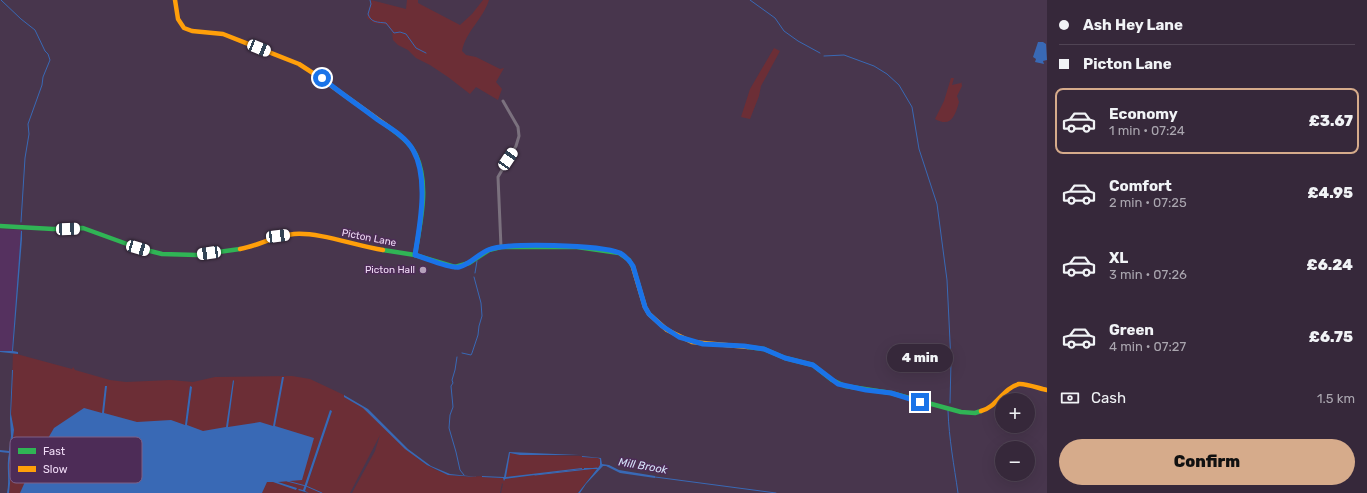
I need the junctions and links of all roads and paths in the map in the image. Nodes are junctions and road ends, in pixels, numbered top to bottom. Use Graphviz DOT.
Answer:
graph roads {
  1 [pos="175,0"];
  2 [pos="503,100"];
  3 [pos="0,226"];
  4 [pos="501,247"];
  5 [pos="415,255"];
  6 [pos="1047,390"];
  1 -- 5 [label="street"];
  2 -- 4 [label="street"];
  3 -- 5 [label="street, Picton Lane"];
  4 -- 5 [label="street, Picton Lane"];
  4 -- 6 [label="street, Picton Lane"];
}
